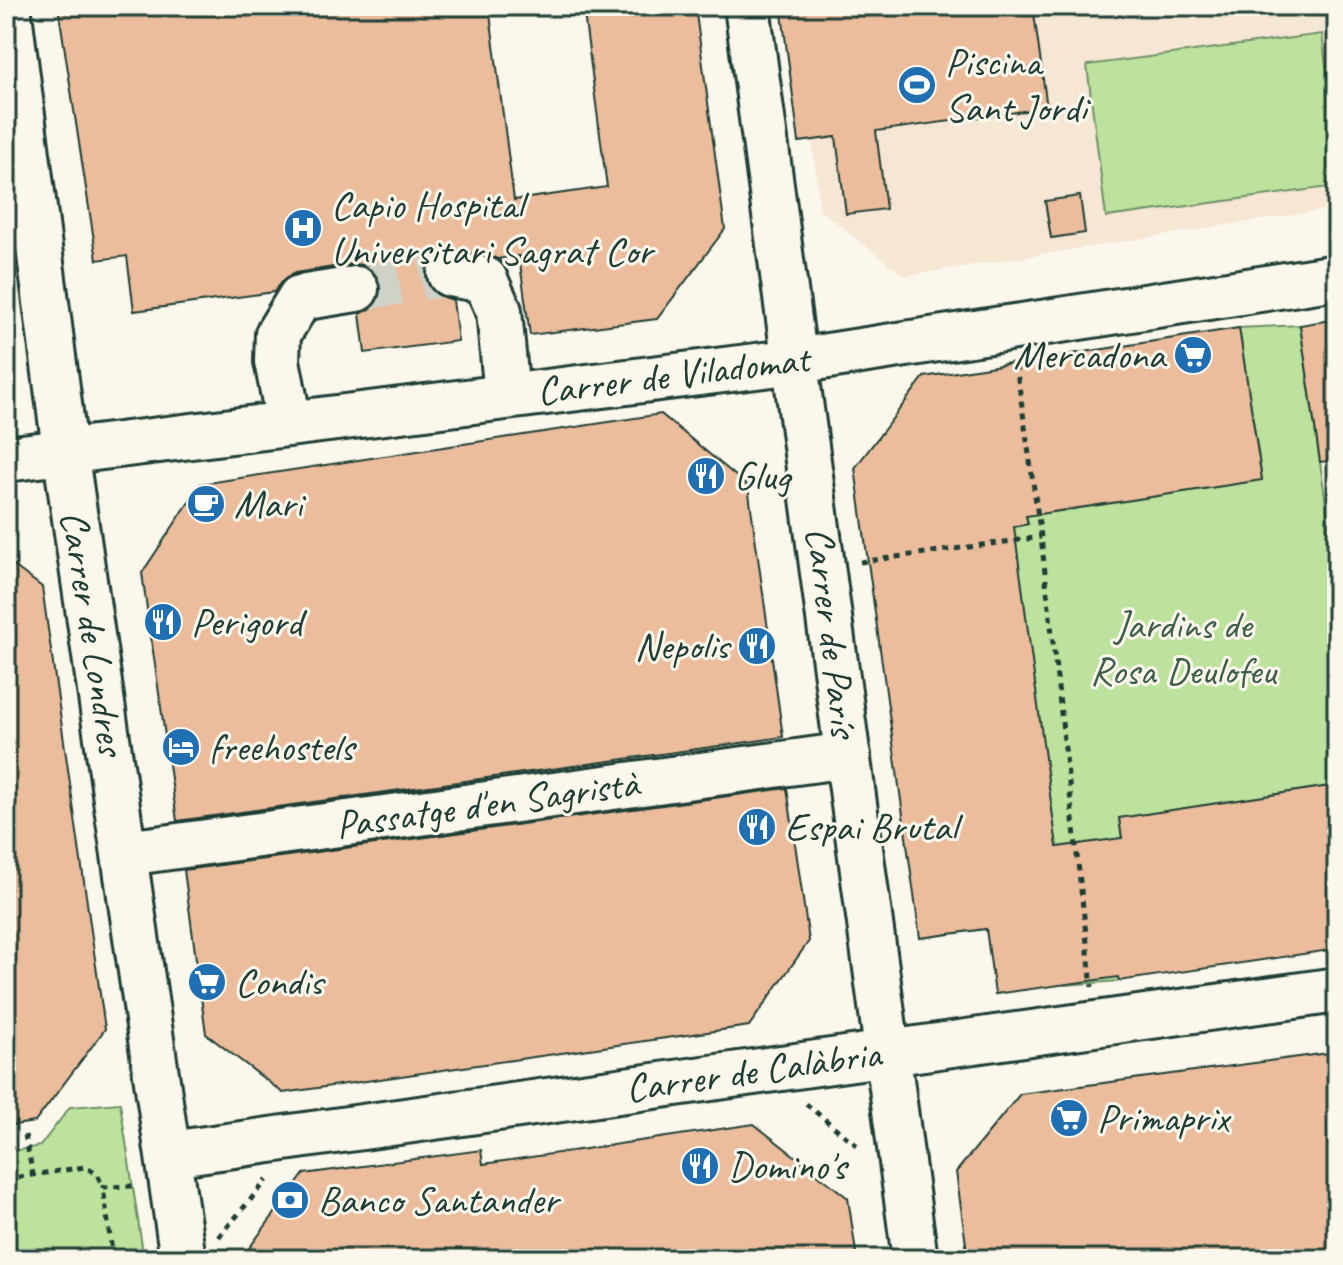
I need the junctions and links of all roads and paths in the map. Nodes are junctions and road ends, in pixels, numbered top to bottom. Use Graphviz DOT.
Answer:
graph roads {
  1 [pos="8,6"];
  2 [pos="747,6"];
  3 [pos="450,274"];
  4 [pos="1337,277"];
  5 [pos="356,289"];
  6 [pos="796,361"];
  7 [pos="1016,362"];
  8 [pos="507,396"];
  9 [pos="289,422"];
  10 [pos="65,450"];
  11 [pos="6,459"];
  12 [pos="1041,537"];
  13 [pos="851,563"];
  14 [pos="848,755"];
  15 [pos="126,853"];
  16 [pos="1337,990"];
  17 [pos="1097,1023"];
  18 [pos="885,1053"];
  19 [pos="806,1104"];
  20 [pos="25,1135"];
  21 [pos="863,1152"];
  22 [pos="170,1154"];
  23 [pos="33,1175"];
  24 [pos="6,1179"];
  25 [pos="137,1186"];
  26 [pos="103,1187"];
  27 [pos="113,1259"];
  28 [pos="183,1259"];
  29 [pos="915,1259"];
  1 -- 10 [label="street, Carrer de Londres"];
  2 -- 6 [label="street, Carrer de París"];
  3 -- 8 [label="street"];
  4 -- 6 [label="street, Carrer de Viladomat"];
  5 -- 9 [label="street"];
  6 -- 8 [label="street, Carrer de Viladomat"];
  6 -- 14 [label="street, Carrer de París"];
  7 -- 12 [label="path"];
  8 -- 9 [label="street, Carrer de Viladomat"];
  9 -- 10 [label="street, Carrer de Viladomat"];
  10 -- 11 [label="street, Carrer de Viladomat"];
  10 -- 15 [label="street, Carrer de Londres"];
  12 -- 13 [label="path"];
  12 -- 17 [label="path"];
  14 -- 15 [label="street, Passatge d'en Sagristà"];
  14 -- 18 [label="street, Carrer de París"];
  15 -- 22 [label="street, Carrer de Londres"];
  16 -- 17 [label="street, Carrer de Calàbria"];
  17 -- 18 [label="street, Carrer de Calàbria"];
  18 -- 22 [label="street, Carrer de Calàbria"];
  18 -- 29 [label="street, Carrer de París"];
  19 -- 21 [label="path"];
  20 -- 23 [label="path"];
  22 -- 28 [label="street, Carrer de Londres"];
  23 -- 24 [label="path"];
  23 -- 26 [label="path"];
  25 -- 26 [label="path"];
  26 -- 27 [label="path"];
}
